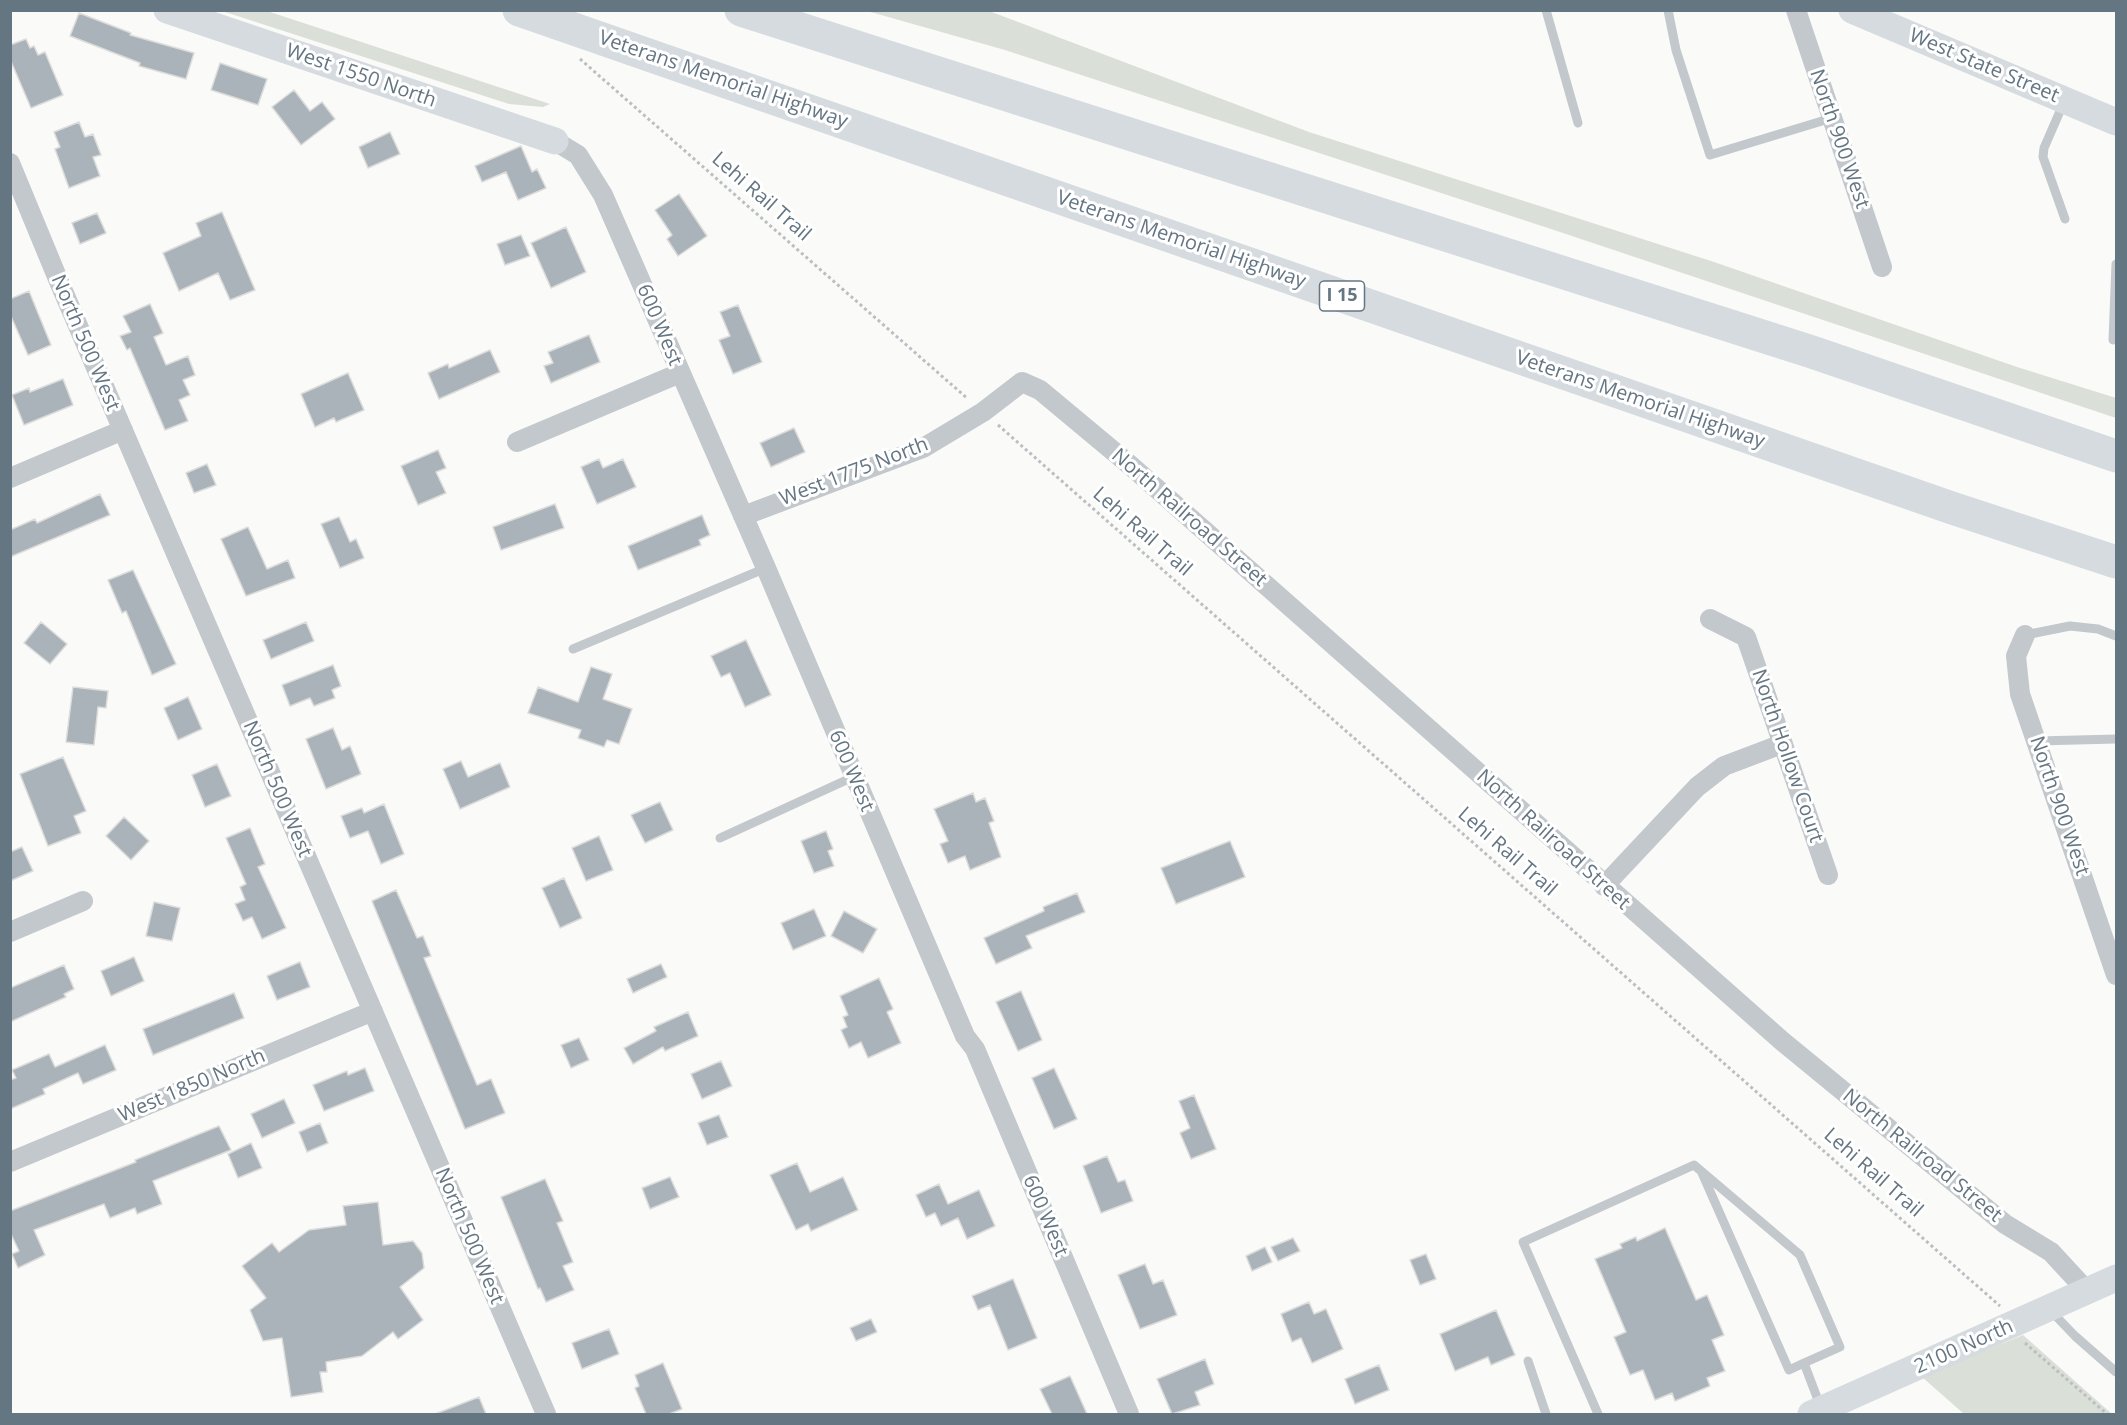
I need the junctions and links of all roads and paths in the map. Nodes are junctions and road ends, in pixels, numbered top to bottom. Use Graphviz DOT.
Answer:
graph roads {
  1 [pos="167,10"];
  2 [pos="519,10"];
  3 [pos="741,10"];
  4 [pos="1546,10"];
  5 [pos="1668,10"];
  6 [pos="1796,10"];
  7 [pos="1852,10"];
  8 [pos="574,54"];
  9 [pos="2065,100"];
  10 [pos="1832,118"];
  11 [pos="2116,122"];
  12 [pos="1578,123"];
  13 [pos="555,141"];
  14 [pos="10,163"];
  15 [pos="2065,219"];
  16 [pos="2116,264"];
  17 [pos="1882,267"];
  18 [pos="2113,340"];
  19 [pos="680,373"];
  20 [pos="1022,382"];
  21 [pos="977,407"];
  22 [pos="989,417"];
  23 [pos="123,430"];
  24 [pos="517,442"];
  25 [pos="2116,456"];
  26 [pos="10,478"];
  27 [pos="743,516"];
  28 [pos="2116,562"];
  29 [pos="766,568"];
  30 [pos="1710,619"];
  31 [pos="2025,635"];
  32 [pos="2116,636"];
  33 [pos="573,649"];
  34 [pos="2116,739"];
  35 [pos="2037,741"];
  36 [pos="1782,744"];
  37 [pos="853,777"];
  38 [pos="720,838"];
  39 [pos="1828,875"];
  40 [pos="1604,886"];
  41 [pos="83,901"];
  42 [pos="10,932"];
  43 [pos="2116,975"];
  44 [pos="373,1011"];
  45 [pos="10,1162"];
  46 [pos="1701,1171"];
  47 [pos="2116,1278"];
  48 [pos="2088,1292"];
  49 [pos="2050,1309"];
  50 [pos="2005,1310"];
  51 [pos="2026,1344"];
  52 [pos="1528,1361"];
  53 [pos="1804,1364"];
  54 [pos="2116,1372"];
  55 [pos="1823,1411"];
  56 [pos="546,1414"];
  57 [pos="1129,1414"];
  58 [pos="1546,1414"];
  59 [pos="1598,1414"];
  60 [pos="2107,1414"];
  1 -- 13 [label="street, West 1550 North"];
  2 -- 28 [label="highway, Veterans Memorial Highway / I 15"];
  3 -- 25 [label="highway"];
  4 -- 12 [label="lane"];
  5 -- 10 [label="lane"];
  6 -- 10 [label="street, North 900 West"];
  7 -- 9 [label="street, West State Street"];
  8 -- 21 [label="path, Lehi Rail Trail"];
  9 -- 11 [label="street, West State Street"];
  9 -- 15 [label="lane"];
  10 -- 17 [label="street, North 900 West"];
  13 -- 19 [label="street, 600 West"];
  14 -- 23 [label="street, North 500 West"];
  16 -- 18 [label="lane"];
  19 -- 24 [label="street"];
  19 -- 27 [label="street, 600 West"];
  20 -- 27 [label="street, West 1775 North"];
  20 -- 40 [label="street, North Railroad Street"];
  22 -- 50 [label="path, Lehi Rail Trail"];
  23 -- 26 [label="street"];
  23 -- 44 [label="street, North 500 West"];
  27 -- 29 [label="street, 600 West"];
  29 -- 33 [label="lane"];
  29 -- 37 [label="street, 600 West"];
  30 -- 36 [label="street, North Hollow Court"];
  31 -- 32 [label="lane"];
  31 -- 35 [label="street, North 900 West"];
  34 -- 35 [label="lane"];
  35 -- 43 [label="street, North 900 West"];
  36 -- 39 [label="street, North Hollow Court"];
  36 -- 40 [label="street"];
  37 -- 38 [label="lane"];
  37 -- 57 [label="street, 600 West"];
  40 -- 48 [label="street, North Railroad Street"];
  41 -- 42 [label="street"];
  44 -- 45 [label="street, West 1850 North"];
  44 -- 56 [label="street, North 500 West"];
  46 -- 53 [label="lane"];
  46 -- 53 [label="lane"];
  46 -- 59 [label="lane"];
  47 -- 48 [label="street, 2100 North"];
  48 -- 49 [label="street, 2100 North"];
  49 -- 54 [label="lane"];
  49 -- 55 [label="street, 2100 North"];
  51 -- 60 [label="path"];
  52 -- 58 [label="lane"];
  53 -- 55 [label="lane"];
}
